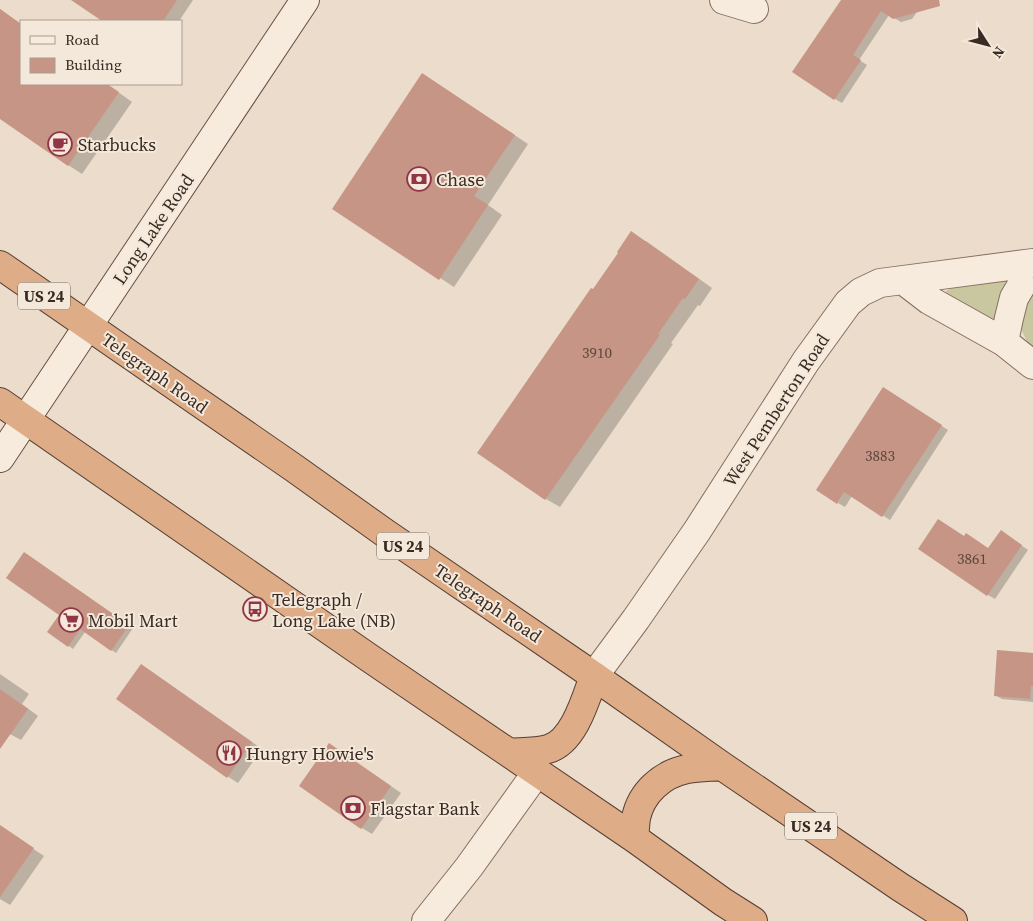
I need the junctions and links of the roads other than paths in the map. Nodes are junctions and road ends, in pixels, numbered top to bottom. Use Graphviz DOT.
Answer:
graph roads {
  1 [pos="305,0"];
  2 [pos="724,0"];
  3 [pos="754,9"];
  4 [pos="1033,264"];
  5 [pos="0,265"];
  6 [pos="903,280"];
  7 [pos="88,326"];
  8 [pos="1004,342"];
  9 [pos="1033,365"];
  10 [pos="0,402"];
  11 [pos="26,420"];
  12 [pos="0,458"];
  13 [pos="594,676"];
  14 [pos="510,753"];
  15 [pos="722,766"];
  16 [pos="537,772"];
  17 [pos="634,838"];
  18 [pos="426,921"];
  19 [pos="753,921"];
  20 [pos="953,921"];
  1 -- 7 [label="street, Long Lake Road"];
  2 -- 3 [label="street"];
  4 -- 6 [label="street, West Pemberton Road"];
  4 -- 8 [label="street"];
  5 -- 7 [label="highway, Telegraph Road / US 24"];
  6 -- 8 [label="street"];
  6 -- 13 [label="street, West Pemberton Road"];
  7 -- 11 [label="street, Long Lake Road"];
  7 -- 13 [label="highway, Telegraph Road / US 24"];
  8 -- 9 [label="street"];
  10 -- 11 [label="highway"];
  11 -- 12 [label="street, Long Lake Road"];
  11 -- 14 [label="highway"];
  13 -- 14 [label="highway"];
  13 -- 15 [label="highway, Telegraph Road / US 24"];
  14 -- 16 [label="highway"];
  15 -- 17 [label="highway"];
  15 -- 20 [label="highway, Telegraph Road / US 24"];
  16 -- 17 [label="highway"];
  16 -- 18 [label="street"];
  17 -- 19 [label="highway"];
}
